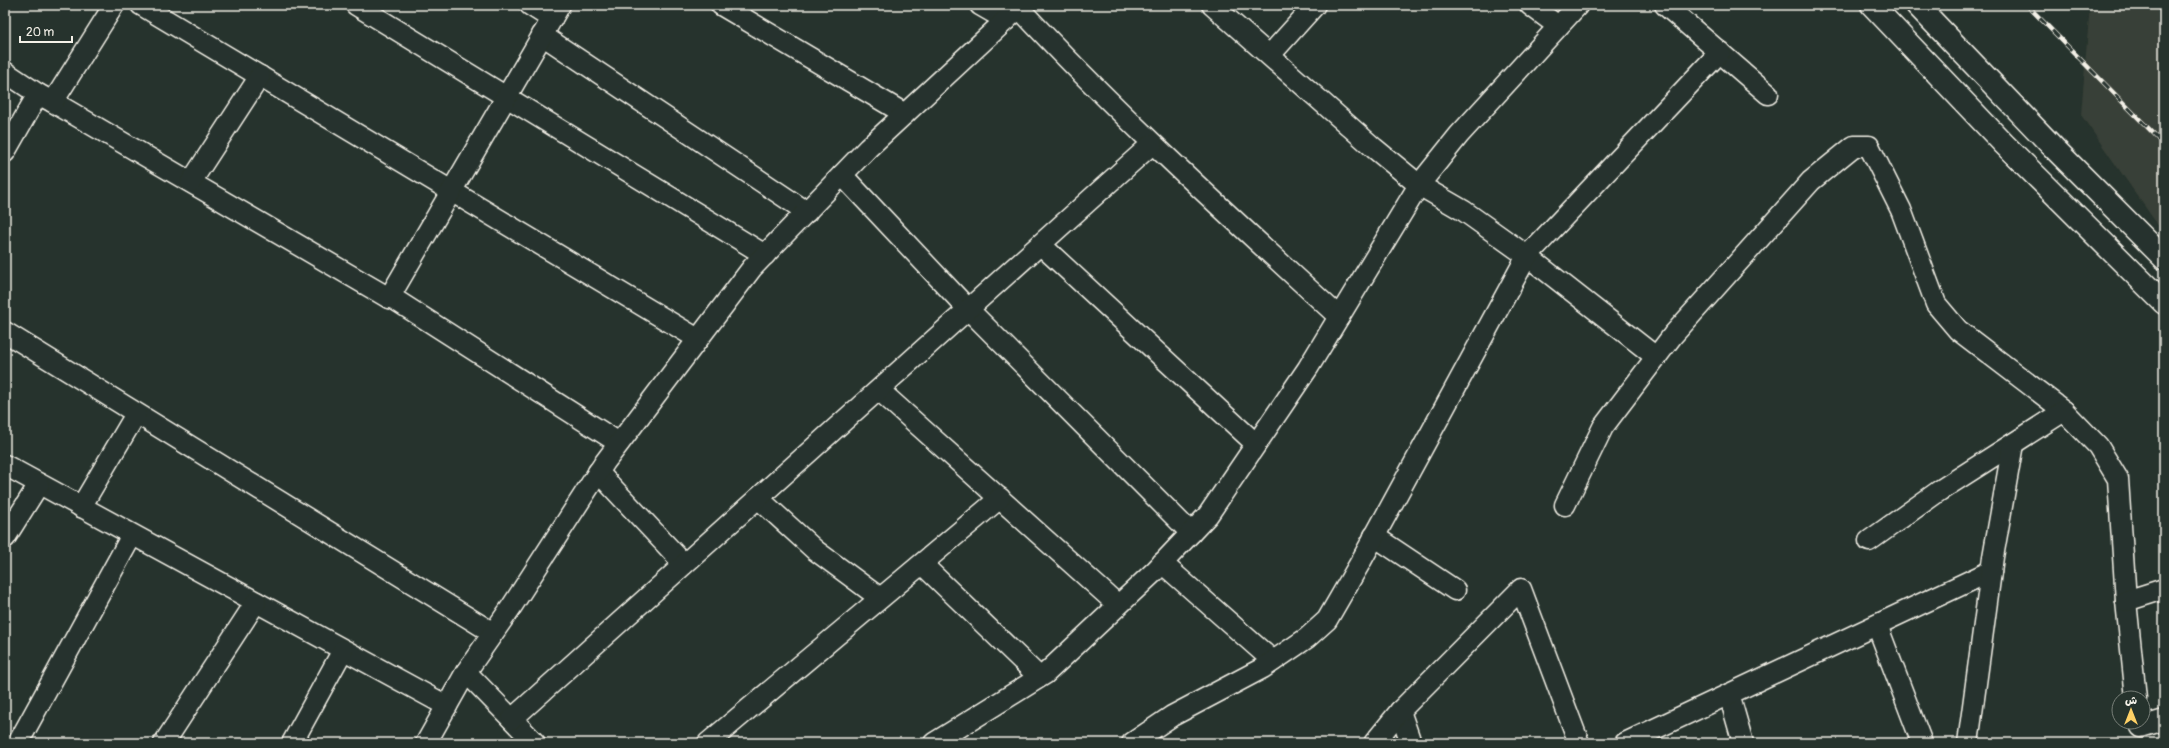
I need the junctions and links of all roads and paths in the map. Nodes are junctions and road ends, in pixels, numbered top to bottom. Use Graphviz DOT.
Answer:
graph roads {
  1 [pos="114,5"];
  2 [pos="141,5"];
  3 [pos="356,5"];
  4 [pos="530,5"];
  5 [pos="721,5"];
  6 [pos="980,5"];
  7 [pos="1212,5"];
  8 [pos="1315,5"];
  9 [pos="1530,5"];
  10 [pos="1578,5"];
  11 [pos="1665,5"];
  12 [pos="1872,5"];
  13 [pos="1916,5"];
  14 [pos="1016,11"];
  15 [pos="551,20"];
  16 [pos="1558,26"];
  17 [pos="1720,52"];
  18 [pos="1270,55"];
  19 [pos="5,72"];
  20 [pos="260,76"];
  21 [pos="1768,94"];
  22 [pos="506,97"];
  23 [pos="46,98"];
  24 [pos="905,114"];
  25 [pos="1152,144"];
  26 [pos="5,152"];
  27 [pos="842,175"];
  28 [pos="191,182"];
  29 [pos="1419,185"];
  30 [pos="451,191"];
  31 [pos="807,212"];
  32 [pos="1041,244"];
  33 [pos="764,255"];
  34 [pos="1527,256"];
  35 [pos="2164,258"];
  36 [pos="389,298"];
  37 [pos="2164,303"];
  38 [pos="968,309"];
  39 [pos="1339,317"];
  40 [pos="5,332"];
  41 [pos="698,339"];
  42 [pos="1656,357"];
  43 [pos="879,390"];
  44 [pos="2064,411"];
  45 [pos="136,414"];
  46 [pos="619,443"];
  47 [pos="1256,444"];
  48 [pos="2013,444"];
  49 [pos="5,465"];
  50 [pos="598,472"];
  51 [pos="39,484"];
  52 [pos="758,498"];
  53 [pos="1000,498"];
  54 [pos="1565,505"];
  55 [pos="81,507"];
  56 [pos="1190,533"];
  57 [pos="132,535"];
  58 [pos="1374,536"];
  59 [pos="5,538"];
  60 [pos="1869,542"];
  61 [pos="1162,563"];
  62 [pos="684,564"];
  63 [pos="922,564"];
  64 [pos="1991,571"];
  65 [pos="2164,589"];
  66 [pos="1455,590"];
  67 [pos="880,598"];
  68 [pos="2126,601"];
  69 [pos="256,602"];
  70 [pos="1118,604"];
  71 [pos="1877,625"];
  72 [pos="493,634"];
  73 [pos="343,650"];
  74 [pos="1273,661"];
  75 [pos="466,672"];
  76 [pos="1039,677"];
  77 [pos="2135,690"];
  78 [pos="1728,694"];
  79 [pos="447,706"];
  80 [pos="1400,711"];
  81 [pos="512,719"];
  82 [pos="2164,720"];
  83 [pos="2141,731"];
  84 [pos="18,743"];
  85 [pos="164,743"];
  86 [pos="292,743"];
  87 [pos="426,743"];
  88 [pos="535,743"];
  89 [pos="708,743"];
  90 [pos="934,743"];
  91 [pos="1132,743"];
  92 [pos="1374,743"];
  93 [pos="1411,743"];
  94 [pos="1579,743"];
  95 [pos="1625,743"];
  96 [pos="1743,743"];
  97 [pos="1922,743"];
  98 [pos="1968,743"];
  1 -- 23 [label="street"];
  2 -- 20 [label="street"];
  3 -- 22 [label="street"];
  4 -- 15 [label="street"];
  5 -- 24 [label="street"];
  6 -- 14 [label="street"];
  7 -- 18 [label="street"];
  8 -- 18 [label="street"];
  9 -- 16 [label="street"];
  10 -- 16 [label="street"];
  11 -- 17 [label="street"];
  12 -- 37 [label="main road"];
  13 -- 35 [label="main road"];
  14 -- 24 [label="street"];
  14 -- 25 [label="street"];
  15 -- 22 [label="street"];
  15 -- 31 [label="street"];
  16 -- 29 [label="street"];
  17 -- 21 [label="street"];
  17 -- 34 [label="street"];
  18 -- 29 [label="street"];
  19 -- 23 [label="street"];
  20 -- 28 [label="street"];
  20 -- 30 [label="street"];
  22 -- 30 [label="street"];
  22 -- 33 [label="street"];
  23 -- 26 [label="street"];
  23 -- 28 [label="street"];
  24 -- 27 [label="street"];
  25 -- 32 [label="street"];
  25 -- 39 [label="street"];
  27 -- 31 [label="street"];
  27 -- 38 [label="street"];
  28 -- 36 [label="street"];
  29 -- 34 [label="street"];
  29 -- 39 [label="street"];
  30 -- 36 [label="street"];
  30 -- 41 [label="street"];
  31 -- 33 [label="street"];
  32 -- 38 [label="street"];
  32 -- 47 [label="street"];
  33 -- 41 [label="street"];
  34 -- 42 [label="street"];
  34 -- 58 [label="street"];
  36 -- 46 [label="street"];
  38 -- 43 [label="street"];
  38 -- 56 [label="street"];
  39 -- 47 [label="street"];
  40 -- 45 [label="street"];
  41 -- 46 [label="street"];
  42 -- 44 [label="street"];
  42 -- 54 [label="street"];
  43 -- 52 [label="street"];
  43 -- 53 [label="street"];
  44 -- 48 [label="street"];
  44 -- 68 [label="street"];
  45 -- 55 [label="street"];
  45 -- 72 [label="street"];
  46 -- 50 [label="street"];
  47 -- 56 [label="street"];
  48 -- 60 [label="street"];
  48 -- 64 [label="street"];
  49 -- 51 [label="street"];
  50 -- 62 [label="street"];
  50 -- 72 [label="street"];
  51 -- 55 [label="street"];
  51 -- 59 [label="street"];
  52 -- 62 [label="street"];
  52 -- 67 [label="street"];
  53 -- 63 [label="street"];
  53 -- 70 [label="street"];
  55 -- 57 [label="street"];
  56 -- 61 [label="street"];
  57 -- 69 [label="street"];
  57 -- 84 [label="street"];
  58 -- 66 [label="street"];
  58 -- 74 [label="street"];
  61 -- 70 [label="street"];
  61 -- 74 [label="street"];
  62 -- 81 [label="street"];
  63 -- 67 [label="street"];
  63 -- 76 [label="street"];
  64 -- 71 [label="street"];
  64 -- 98 [label="street"];
  65 -- 68 [label="street"];
  67 -- 89 [label="street"];
  68 -- 77 [label="street"];
  69 -- 73 [label="street"];
  69 -- 85 [label="street"];
  70 -- 76 [label="street"];
  71 -- 78 [label="street"];
  71 -- 97 [label="street"];
  72 -- 75 [label="street"];
  73 -- 79 [label="street"];
  73 -- 86 [label="street"];
  74 -- 91 [label="street"];
  75 -- 79 [label="street"];
  75 -- 81 [label="street"];
  76 -- 90 [label="street"];
  78 -- 95 [label="street"];
  78 -- 96 [label="street"];
  79 -- 87 [label="street"];
  80 -- 92 [label="street"];
  80 -- 93 [label="street"];
  80 -- 94 [label="street"];
  81 -- 88 [label="street"];
  82 -- 83 [label="street"];
}
